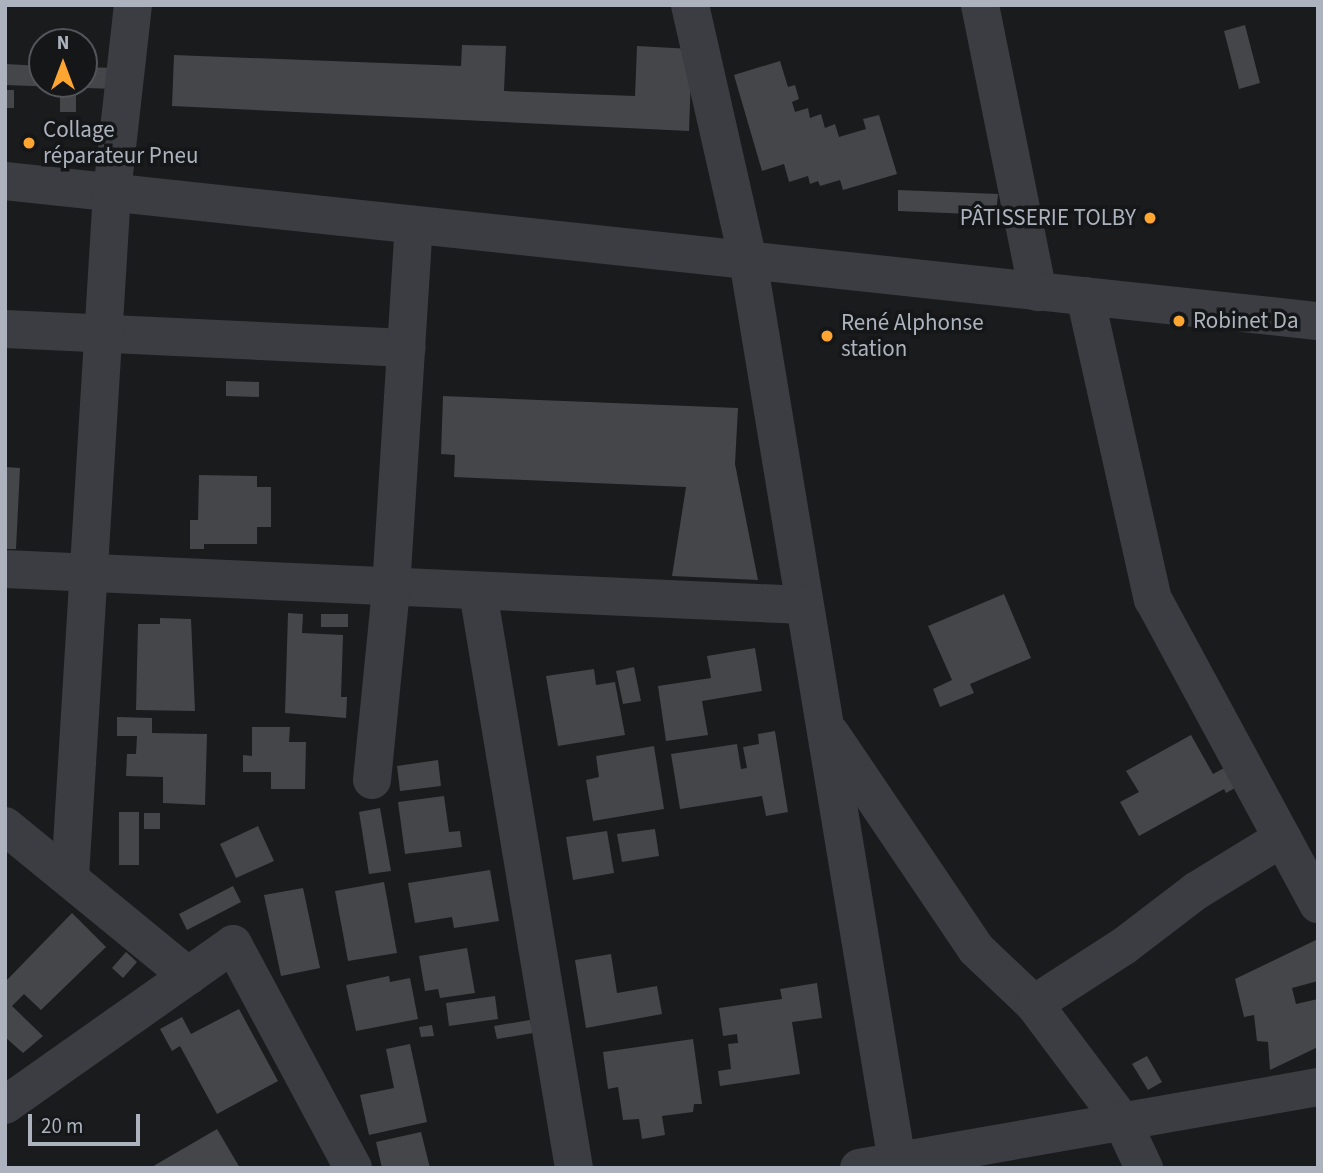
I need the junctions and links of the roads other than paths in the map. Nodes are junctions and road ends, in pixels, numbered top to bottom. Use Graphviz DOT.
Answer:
graph roads {
  1 [pos="133,5"];
  2 [pos="690,5"];
  3 [pos="980,5"];
  4 [pos="5,181"];
  5 [pos="113,192"];
  6 [pos="414,225"];
  7 [pos="748,260"];
  8 [pos="1038,292"];
  9 [pos="1085,296"];
  10 [pos="1318,321"];
  11 [pos="5,330"];
  12 [pos="103,334"];
  13 [pos="407,348"];
  14 [pos="5,569"];
  15 [pos="90,573"];
  16 [pos="391,588"];
  17 [pos="478,592"];
  18 [pos="804,605"];
  19 [pos="824,723"];
  20 [pos="372,780"];
  21 [pos="5,825"];
  22 [pos="1282,838"];
  23 [pos="70,877"];
  24 [pos="1318,904"];
  25 [pos="188,976"];
  26 [pos="1034,1004"];
  27 [pos="1318,1087"];
  28 [pos="5,1105"];
  29 [pos="1122,1121"];
  30 [pos="898,1164"];
  31 [pos="353,1168"];
  32 [pos="574,1168"];
  33 [pos="859,1168"];
  34 [pos="1144,1168"];
  1 -- 5 [label="street"];
  2 -- 7 [label="street"];
  3 -- 8 [label="street"];
  4 -- 5 [label="street"];
  5 -- 6 [label="street"];
  5 -- 12 [label="street"];
  6 -- 7 [label="street"];
  6 -- 13 [label="street"];
  7 -- 8 [label="street"];
  7 -- 18 [label="street"];
  8 -- 9 [label="street"];
  9 -- 10 [label="street"];
  9 -- 22 [label="street"];
  11 -- 12 [label="street"];
  12 -- 13 [label="street"];
  12 -- 15 [label="street"];
  13 -- 16 [label="street"];
  14 -- 15 [label="street"];
  15 -- 16 [label="street"];
  15 -- 23 [label="street"];
  16 -- 17 [label="street"];
  16 -- 20 [label="street"];
  17 -- 18 [label="street"];
  17 -- 32 [label="street"];
  18 -- 19 [label="street"];
  19 -- 26 [label="street"];
  19 -- 30 [label="street"];
  21 -- 23 [label="street"];
  22 -- 24 [label="street"];
  22 -- 26 [label="street"];
  23 -- 25 [label="street"];
  25 -- 28 [label="street"];
  25 -- 31 [label="street"];
  26 -- 29 [label="street"];
  27 -- 29 [label="street"];
  29 -- 30 [label="street"];
  29 -- 34 [label="street"];
  30 -- 33 [label="street"];
}
